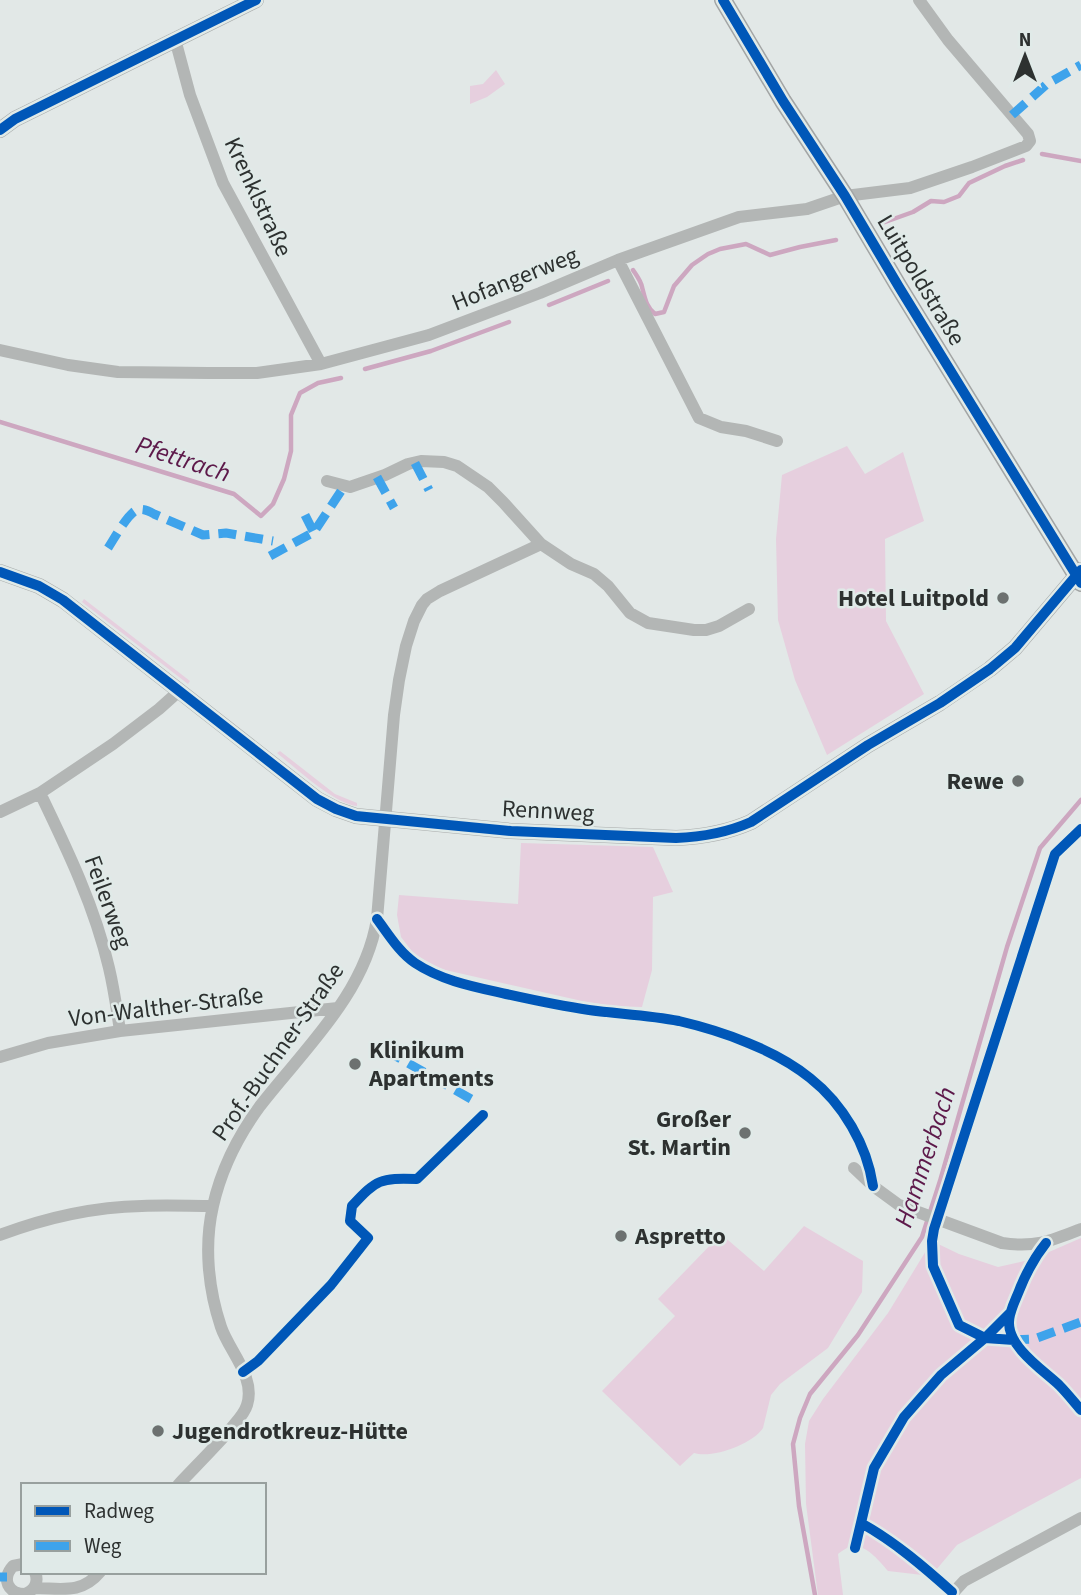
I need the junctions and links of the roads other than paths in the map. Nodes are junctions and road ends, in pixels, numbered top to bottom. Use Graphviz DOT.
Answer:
graph roads {
  1 [pos="256,0"];
  2 [pos="723,0"];
  3 [pos="919,0"];
  4 [pos="175,39"];
  5 [pos="0,130"];
  6 [pos="845,196"];
  7 [pos="618,260"];
  8 [pos="0,350"];
  9 [pos="321,364"];
  10 [pos="777,441"];
  11 [pos="327,481"];
  12 [pos="541,544"];
  13 [pos="0,572"];
  14 [pos="1079,576"];
  15 [pos="748,609"];
  16 [pos="178,692"];
  17 [pos="40,793"];
  18 [pos="0,812"];
  19 [pos="386,819"];
  20 [pos="338,1008"];
  21 [pos="120,1031"];
  22 [pos="0,1057"];
  23 [pos="854,1168"];
  24 [pos="213,1206"];
  25 [pos="1081,1229"];
  26 [pos="0,1236"];
  27 [pos="180,1483"];
  28 [pos="1081,1518"];
  29 [pos="21,1564"];
  30 [pos="36,1574"];
  31 [pos="98,1574"];
  32 [pos="34,1588"];
  33 [pos="951,1595"];
  1 -- 4 [label="main road"];
  2 -- 6 [label="main road, Luitpoldstraße"];
  3 -- 6 [label="street, Hofangerweg"];
  4 -- 5 [label="main road"];
  4 -- 9 [label="street, Krenklstraße"];
  6 -- 7 [label="street, Hofangerweg"];
  6 -- 14 [label="main road, Luitpoldstraße"];
  7 -- 9 [label="street, Hofangerweg"];
  7 -- 10 [label="street"];
  8 -- 9 [label="street, Hofangerweg"];
  11 -- 12 [label="street"];
  12 -- 15 [label="street"];
  12 -- 19 [label="street, Prof.-Buchner-Straße"];
  13 -- 16 [label="main road, Rennweg"];
  14 -- 19 [label="main road, Rennweg"];
  16 -- 17 [label="street"];
  16 -- 19 [label="main road, Rennweg"];
  17 -- 18 [label="street"];
  17 -- 21 [label="street, Feilerweg"];
  19 -- 20 [label="street, Prof.-Buchner-Straße"];
  20 -- 21 [label="street, Von-Walther-Straße"];
  20 -- 24 [label="street, Prof.-Buchner-Straße"];
  21 -- 22 [label="street, Von-Walther-Straße"];
  23 -- 25 [label="street"];
  24 -- 26 [label="street"];
  24 -- 27 [label="street, Prof.-Buchner-Straße"];
  28 -- 33 [label="street"];
  29 -- 32 [label="street"];
  30 -- 32 [label="street"];
  31 -- 32 [label="street"];
}
